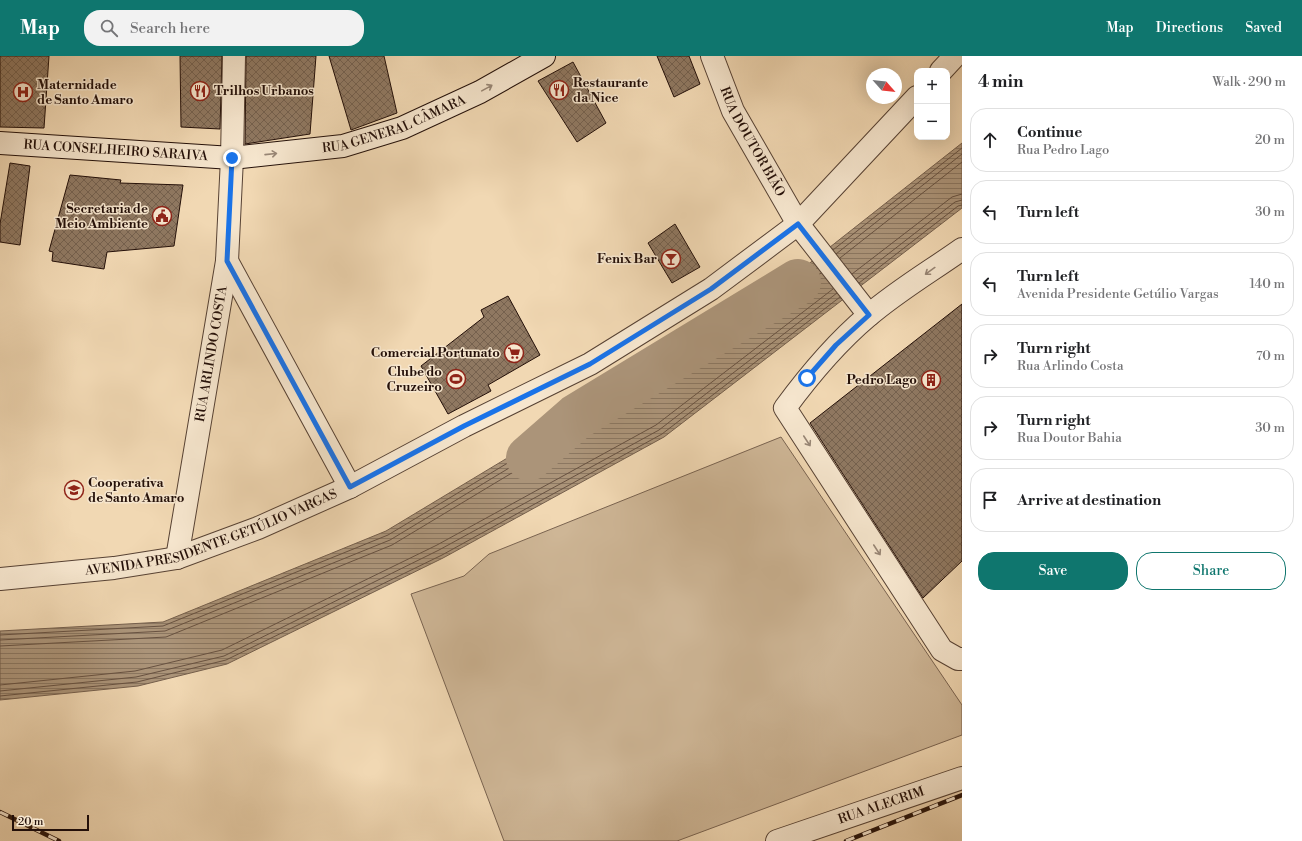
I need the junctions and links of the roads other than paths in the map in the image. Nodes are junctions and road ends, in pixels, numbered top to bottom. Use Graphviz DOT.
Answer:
graph roads {
  1 [pos="234,56"];
  2 [pos="544,56"];
  3 [pos="712,56"];
  4 [pos="955,56"];
  5 [pos="944,68"];
  6 [pos="914,101"];
  7 [pos="0,142"];
  8 [pos="232,158"];
  9 [pos="804,232"];
  10 [pos="962,248"];
  11 [pos="227,261"];
  12 [pos="869,315"];
  13 [pos="350,487"];
  14 [pos="177,558"];
  15 [pos="0,579"];
  16 [pos="960,659"];
  17 [pos="962,778"];
  18 [pos="777,841"];
  1 -- 8 [label="street"];
  8 -- 2 [label="street, RUA GENERAL CÂMARA, one-way"];
  3 -- 9 [label="street, RUA DOUTOR BIÃO"];
  4 -- 5 [label="street"];
  6 -- 9 [label="street, AVENIDA PRESIDENTE GETÚLIO VARGAS"];
  7 -- 8 [label="street, RUA CONSELHEIRO SARAIVA"];
  8 -- 11 [label="street"];
  9 -- 12 [label="street, RUA DOUTOR BIÃO"];
  9 -- 13 [label="street, AVENIDA PRESIDENTE GETÚLIO VARGAS"];
  10 -- 12 [label="street, one-way"];
  11 -- 13 [label="street, RUA ARLINDO COSTA"];
  11 -- 14 [label="street, RUA ARLINDO COSTA"];
  12 -- 16 [label="street, one-way"];
  13 -- 14 [label="street, AVENIDA PRESIDENTE GETÚLIO VARGAS"];
  14 -- 15 [label="street, AVENIDA PRESIDENTE GETÚLIO VARGAS"];
  17 -- 18 [label="street, RUA ALECRIM"];
}
